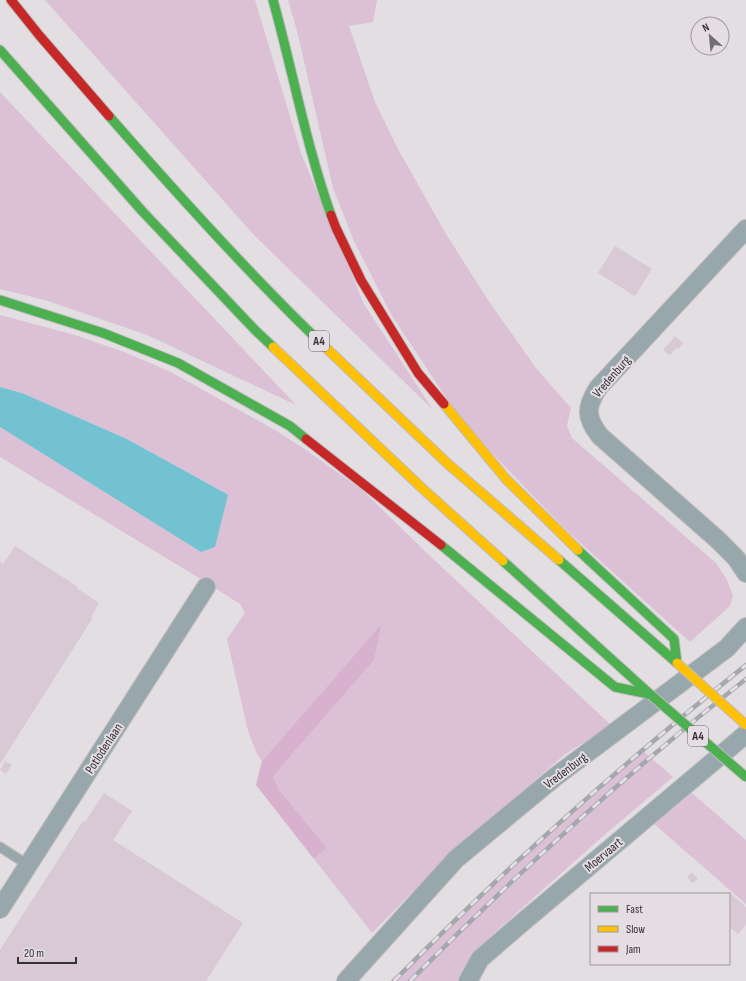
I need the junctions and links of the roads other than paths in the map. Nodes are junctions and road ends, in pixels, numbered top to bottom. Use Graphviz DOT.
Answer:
graph roads {
  1 [pos="11,0"];
  2 [pos="273,0"];
  3 [pos="0,50"];
  4 [pos="746,229"];
  5 [pos="0,300"];
  6 [pos="746,573"];
  7 [pos="206,587"];
  8 [pos="746,627"];
  9 [pos="677,663"];
  10 [pos="651,695"];
  11 [pos="746,725"];
  12 [pos="746,734"];
  13 [pos="746,777"];
  14 [pos="0,847"];
  15 [pos="28,865"];
  16 [pos="0,908"];
  17 [pos="346,981"];
  18 [pos="468,981"];
  1 -- 9 [label="highway, A4"];
  2 -- 9 [label="highway"];
  3 -- 10 [label="highway, A4"];
  4 -- 6 [label="street, Vredenburg"];
  5 -- 10 [label="highway, A4"];
  7 -- 15 [label="street, Potlodenlaan"];
  8 -- 17 [label="street, Vredenburg"];
  9 -- 11 [label="highway, A4, bridge"];
  10 -- 13 [label="highway, A4, bridge"];
  12 -- 18 [label="street, Moervaart"];
  14 -- 15 [label="lane"];
  15 -- 16 [label="street, Potlodenlaan"];
}
